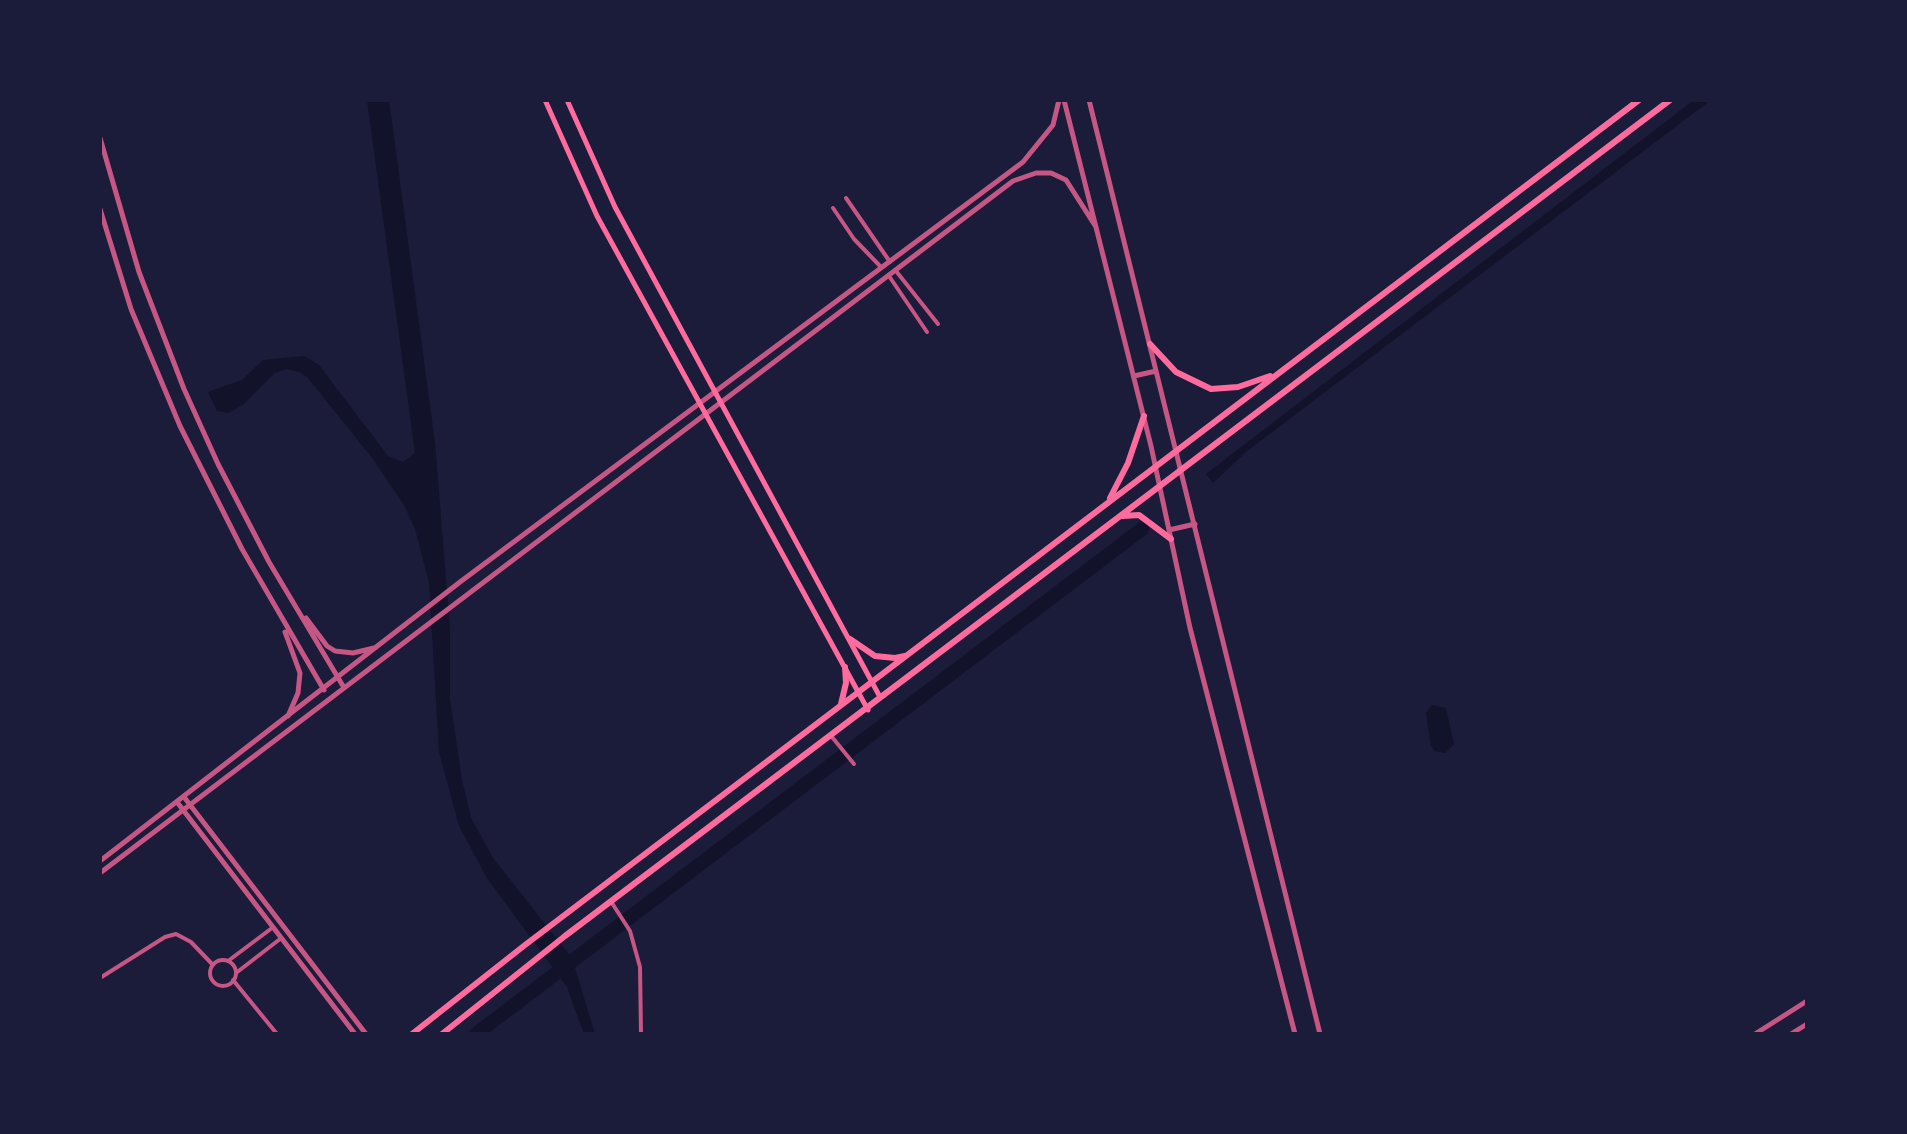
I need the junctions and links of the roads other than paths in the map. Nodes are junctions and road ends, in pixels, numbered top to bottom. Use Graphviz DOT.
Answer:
graph roads {
  1 [pos="545,100"];
  2 [pos="567,100"];
  3 [pos="1061,100"];
  4 [pos="1089,100"];
  5 [pos="1639,100"];
  6 [pos="1670,100"];
  7 [pos="100,138"];
  8 [pos="1008,174"];
  9 [pos="1014,181"];
  10 [pos="846,198"];
  11 [pos="833,208"];
  12 [pos="100,209"];
  13 [pos="1096,226"];
  14 [pos="890,262"];
  15 [pos="882,268"];
  16 [pos="892,274"];
  17 [pos="938,324"];
  18 [pos="927,332"];
  19 [pos="1150,344"];
  20 [pos="744,370"];
  21 [pos="1157,370"];
  22 [pos="1276,374"];
  23 [pos="1134,376"];
  24 [pos="751,381"];
  25 [pos="716,391"];
  26 [pos="700,403"];
  27 [pos="722,403"];
  28 [pos="706,415"];
  29 [pos="1144,416"];
  30 [pos="1176,450"];
  31 [pos="1156,466"];
  32 [pos="1181,470"];
  33 [pos="1160,486"];
  34 [pos="1107,504"];
  35 [pos="1122,516"];
  36 [pos="1194,524"];
  37 [pos="1170,534"];
  38 [pos="290,596"];
  39 [pos="271,602"];
  40 [pos="850,639"];
  41 [pos="382,646"];
  42 [pos="911,654"];
  43 [pos="845,666"];
  44 [pos="339,679"];
  45 [pos="872,683"];
  46 [pos="344,686"];
  47 [pos="324,690"];
  48 [pos="858,694"];
  49 [pos="328,698"];
  50 [pos="882,700"];
  51 [pos="838,710"];
  52 [pos="868,710"];
  53 [pos="287,718"];
  54 [pos="834,740"];
  55 [pos="854,764"];
  56 [pos="184,797"];
  57 [pos="177,802"];
  58 [pos="189,804"];
  59 [pos="182,809"];
  60 [pos="100,861"];
  61 [pos="100,872"];
  62 [pos="614,906"];
  63 [pos="273,928"];
  64 [pos="281,938"];
  65 [pos="228,962"];
  66 [pos="213,965"];
  67 [pos="236,973"];
  68 [pos="100,978"];
  69 [pos="234,980"];
  70 [pos="1807,1001"];
  71 [pos="1807,1024"];
  72 [pos="444,1033"];
  73 [pos="277,1034"];
  74 [pos="355,1034"];
  75 [pos="366,1034"];
  76 [pos="412,1034"];
  77 [pos="640,1034"];
  78 [pos="1295,1034"];
  79 [pos="1320,1034"];
  80 [pos="1755,1034"];
  81 [pos="1791,1034"];
  1 -- 26 [label="main road"];
  2 -- 25 [label="main road"];
  3 -- 8 [label="street"];
  3 -- 13 [label="street"];
  4 -- 19 [label="street"];
  5 -- 22 [label="highway"];
  6 -- 32 [label="highway"];
  7 -- 38 [label="street"];
  8 -- 9 [label="street"];
  8 -- 14 [label="street"];
  9 -- 13 [label="street"];
  9 -- 16 [label="street"];
  10 -- 14 [label="street"];
  11 -- 15 [label="street"];
  12 -- 39 [label="street"];
  13 -- 23 [label="street"];
  14 -- 15 [label="street"];
  15 -- 20 [label="street"];
  16 -- 17 [label="street"];
  16 -- 18 [label="street"];
  16 -- 24 [label="street"];
  19 -- 21 [label="street"];
  19 -- 22 [label="highway"];
  20 -- 24 [label="street"];
  20 -- 25 [label="street"];
  21 -- 23 [label="street"];
  21 -- 30 [label="street"];
  22 -- 30 [label="highway"];
  23 -- 29 [label="street"];
  24 -- 27 [label="street"];
  25 -- 26 [label="street"];
  25 -- 27 [label="main road"];
  26 -- 28 [label="main road"];
  26 -- 41 [label="street"];
  27 -- 28 [label="street"];
  27 -- 40 [label="main road"];
  28 -- 43 [label="main road"];
  28 -- 46 [label="street"];
  29 -- 31 [label="street"];
  29 -- 34 [label="highway"];
  30 -- 31 [label="highway"];
  30 -- 32 [label="street"];
  31 -- 33 [label="street"];
  31 -- 34 [label="highway"];
  32 -- 33 [label="highway"];
  32 -- 36 [label="street"];
  33 -- 35 [label="highway"];
  33 -- 37 [label="street"];
  34 -- 42 [label="highway"];
  35 -- 37 [label="highway"];
  35 -- 50 [label="highway"];
  36 -- 37 [label="street"];
  36 -- 79 [label="street"];
  37 -- 78 [label="street"];
  38 -- 41 [label="street"];
  38 -- 44 [label="street"];
  39 -- 47 [label="street"];
  39 -- 53 [label="street"];
  40 -- 42 [label="highway"];
  40 -- 45 [label="main road"];
  41 -- 44 [label="street"];
  42 -- 45 [label="highway"];
  43 -- 48 [label="main road"];
  43 -- 51 [label="highway"];
  44 -- 46 [label="street"];
  44 -- 47 [label="street"];
  45 -- 48 [label="highway"];
  45 -- 50 [label="main road"];
  46 -- 49 [label="street"];
  47 -- 49 [label="street"];
  47 -- 53 [label="street"];
  48 -- 51 [label="highway"];
  48 -- 52 [label="main road"];
  49 -- 58 [label="street"];
  50 -- 52 [label="highway"];
  51 -- 76 [label="highway"];
  52 -- 54 [label="highway"];
  53 -- 56 [label="street"];
  54 -- 55 [label="street"];
  54 -- 62 [label="highway"];
  56 -- 57 [label="street"];
  56 -- 58 [label="street"];
  57 -- 59 [label="street"];
  57 -- 60 [label="street"];
  58 -- 59 [label="street"];
  58 -- 75 [label="street"];
  59 -- 61 [label="street"];
  59 -- 63 [label="street"];
  62 -- 72 [label="highway"];
  62 -- 77 [label="street"];
  63 -- 64 [label="street"];
  63 -- 65 [label="street"];
  64 -- 67 [label="street"];
  64 -- 74 [label="street"];
  65 -- 66 [label="street"];
  65 -- 67 [label="street"];
  66 -- 68 [label="street"];
  66 -- 69 [label="street"];
  67 -- 69 [label="street"];
  69 -- 73 [label="street"];
  70 -- 80 [label="street"];
  71 -- 81 [label="street"];
}
